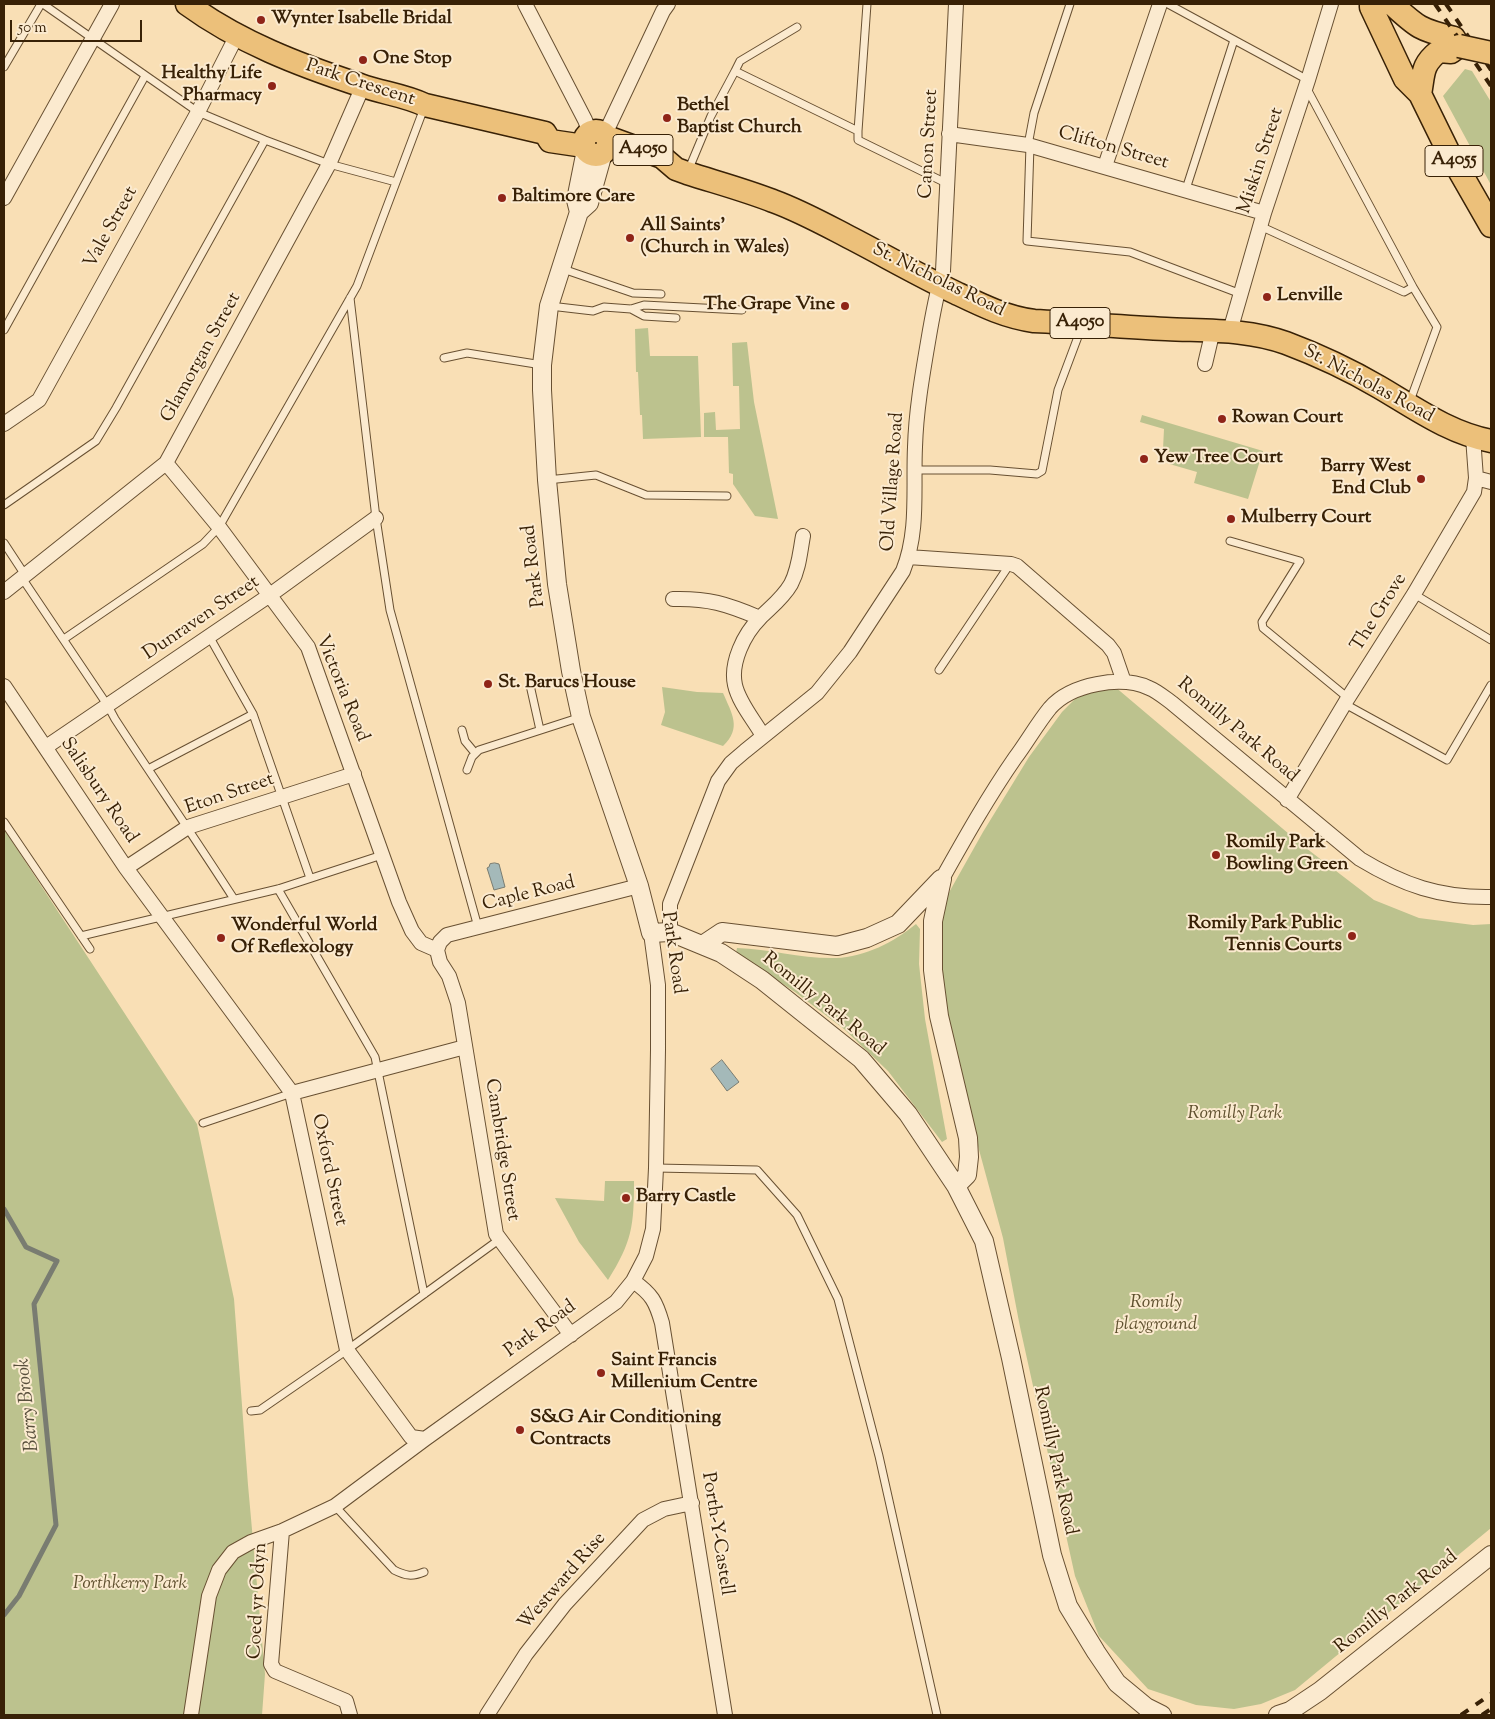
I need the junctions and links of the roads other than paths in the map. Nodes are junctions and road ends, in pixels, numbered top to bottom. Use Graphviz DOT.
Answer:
graph roads {
  1 [pos="42,4"];
  2 [pos="112,4"];
  3 [pos="187,4"];
  4 [pos="525,4"];
  5 [pos="867,4"];
  6 [pos="956,4"];
  7 [pos="1070,4"];
  8 [pos="1160,4"];
  9 [pos="1168,4"];
  10 [pos="1331,4"];
  11 [pos="1372,4"];
  12 [pos="1392,4"];
  13 [pos="663,7"];
  14 [pos="797,27"];
  15 [pos="236,35"];
  16 [pos="92,38"];
  17 [pos="1234,40"];
  18 [pos="1459,46"];
  19 [pos="1491,53"];
  20 [pos="4,67"];
  21 [pos="735,72"];
  22 [pos="146,76"];
  23 [pos="1307,84"];
  24 [pos="363,86"];
  25 [pos="1420,94"];
  26 [pos="425,105"];
  27 [pos="198,112"];
  28 [pos="858,131"];
  29 [pos="949,134"];
  30 [pos="264,140"];
  31 [pos="596,143"];
  32 [pos="1029,145"];
  33 [pos="329,164"];
  34 [pos="1105,166"];
  35 [pos="681,171"];
  36 [pos="396,182"];
  37 [pos="946,182"];
  38 [pos="1186,189"];
  39 [pos="4,198"];
  40 [pos="1262,219"];
  41 [pos="1491,226"];
  42 [pos="560,268"];
  43 [pos="939,285"];
  44 [pos="1413,287"];
  45 [pos="661,294"];
  46 [pos="1241,294"];
  47 [pos="350,298"];
  48 [pos="550,306"];
  49 [pos="631,309"];
  50 [pos="742,310"];
  51 [pos="676,318"];
  52 [pos="1083,324"];
  53 [pos="4,330"];
  54 [pos="1222,330"];
  55 [pos="444,358"];
  56 [pos="1205,364"];
  57 [pos="542,365"];
  58 [pos="1408,405"];
  59 [pos="4,424"];
  60 [pos="1482,439"];
  61 [pos="166,463"];
  62 [pos="915,470"];
  63 [pos="1476,478"];
  64 [pos="547,480"];
  65 [pos="1491,482"];
  66 [pos="727,496"];
  67 [pos="4,505"];
  68 [pos="376,518"];
  69 [pos="219,527"];
  70 [pos="803,536"];
  71 [pos="1230,541"];
  72 [pos="4,544"];
  73 [pos="908,558"];
  74 [pos="1010,564"];
  75 [pos="24,576"];
  76 [pos="4,592"];
  77 [pos="1414,594"];
  78 [pos="270,595"];
  79 [pos="673,599"];
  80 [pos="760,618"];
  81 [pos="210,636"];
  82 [pos="64,639"];
  83 [pos="1491,640"];
  84 [pos="939,670"];
  85 [pos="1124,682"];
  86 [pos="530,684"];
  87 [pos="1491,685"];
  88 [pos="4,686"];
  89 [pos="1346,701"];
  90 [pos="108,706"];
  91 [pos="253,714"];
  92 [pos="581,717"];
  93 [pos="462,730"];
  94 [pos="540,730"];
  95 [pos="763,736"];
  96 [pos="46,747"];
  97 [pos="475,752"];
  98 [pos="148,768"];
  99 [pos="467,770"];
  100 [pos="354,774"];
  101 [pos="283,797"];
  102 [pos="1288,800"];
  103 [pos="4,822"];
  104 [pos="188,827"];
  105 [pos="382,855"];
  106 [pos="126,868"];
  107 [pos="310,878"];
  108 [pos="942,879"];
  109 [pos="639,886"];
  110 [pos="278,888"];
  111 [pos="1491,897"];
  112 [pos="234,899"];
  113 [pos="162,916"];
  114 [pos="478,927"];
  115 [pos="670,932"];
  116 [pos="651,933"];
  117 [pos="81,936"];
  118 [pos="704,944"];
  119 [pos="90,949"];
  120 [pos="437,950"];
  121 [pos="465,1047"];
  122 [pos="378,1070"];
  123 [pos="292,1093"];
  124 [pos="203,1123"];
  125 [pos="656,1168"];
  126 [pos="956,1186"];
  127 [pos="500,1239"];
  128 [pos="633,1281"];
  129 [pos="424,1294"];
  130 [pos="571,1335"];
  131 [pos="347,1350"];
  132 [pos="251,1411"];
  133 [pos="425,1439"];
  134 [pos="692,1503"];
  135 [pos="335,1506"];
  136 [pos="282,1531"];
  137 [pos="1491,1555"];
  138 [pos="424,1572"];
  139 [pos="191,1715"];
  140 [pos="350,1715"];
  141 [pos="487,1715"];
  142 [pos="725,1715"];
  143 [pos="937,1715"];
  144 [pos="1162,1715"];
  145 [pos="1278,1715"];
  1 -- 16 [label="lane"];
  1 -- 20 [label="lane"];
  2 -- 16 [label="street"];
  3 -- 15 [label="main road, Park Crescent / A4050"];
  4 -- 31 [label="street"];
  5 -- 28 [label="lane"];
  6 -- 29 [label="street, Canon Street"];
  7 -- 32 [label="lane"];
  8 -- 34 [label="street"];
  9 -- 17 [label="lane"];
  10 -- 23 [label="street, Miskin Street"];
  11 -- 25 [label="main road, A4055"];
  12 -- 18 [label="main road"];
  13 -- 31 [label="street"];
  14 -- 21 [label="lane"];
  15 -- 24 [label="main road, Park Crescent / A4050"];
  15 -- 27 [label="street, Vale Street"];
  16 -- 22 [label="lane"];
  16 -- 39 [label="street"];
  17 -- 23 [label="lane"];
  17 -- 38 [label="lane"];
  18 -- 19 [label="main road, bridge"];
  18 -- 25 [label="main road"];
  21 -- 28 [label="lane"];
  21 -- 35 [label="lane"];
  22 -- 27 [label="lane"];
  22 -- 53 [label="lane"];
  23 -- 40 [label="street, Miskin Street"];
  23 -- 44 [label="lane"];
  24 -- 26 [label="main road, Park Crescent / A4050"];
  24 -- 33 [label="street, Glamorgan Street"];
  25 -- 41 [label="main road, A4055"];
  26 -- 31 [label="main road, Park Crescent / A4050"];
  26 -- 36 [label="lane"];
  27 -- 30 [label="lane"];
  27 -- 59 [label="street, Vale Street"];
  28 -- 37 [label="lane"];
  29 -- 32 [label="street, Clifton Street"];
  29 -- 37 [label="street, Canon Street"];
  30 -- 33 [label="lane"];
  30 -- 67 [label="lane"];
  31 -- 35 [label="main road, St. Nicholas Road / A4050"];
  31 -- 42 [label="street, Park Road"];
  32 -- 34 [label="street, Clifton Street"];
  32 -- 46 [label="lane"];
  33 -- 36 [label="lane"];
  33 -- 61 [label="street, Glamorgan Street"];
  34 -- 38 [label="street, Clifton Street"];
  35 -- 43 [label="main road, St. Nicholas Road / A4050"];
  36 -- 47 [label="lane"];
  37 -- 43 [label="street, Canon Street"];
  38 -- 40 [label="street, Clifton Street"];
  40 -- 44 [label="lane"];
  40 -- 46 [label="street, Miskin Street"];
  42 -- 45 [label="lane"];
  42 -- 48 [label="street, Park Road"];
  43 -- 52 [label="main road, St. Nicholas Road / A4050"];
  43 -- 62 [label="street, Old Village Road"];
  44 -- 58 [label="lane"];
  46 -- 54 [label="street, Miskin Street"];
  47 -- 68 [label="lane"];
  47 -- 69 [label="lane"];
  48 -- 49 [label="lane"];
  48 -- 57 [label="street, Park Road"];
  49 -- 50 [label="lane"];
  49 -- 51 [label="lane"];
  52 -- 54 [label="main road, St. Nicholas Road / A4050"];
  52 -- 62 [label="lane"];
  54 -- 56 [label="street, Miskin Street"];
  54 -- 58 [label="main road, St. Nicholas Road / A4050"];
  55 -- 57 [label="lane"];
  57 -- 64 [label="street, Park Road"];
  58 -- 60 [label="main road, St. Nicholas Road / A4050"];
  60 -- 63 [label="street, The Grove"];
  61 -- 69 [label="street, Victoria Road"];
  61 -- 75 [label="street, Glamorgan Street"];
  62 -- 73 [label="street, Old Village Road"];
  63 -- 65 [label="street"];
  63 -- 77 [label="street, The Grove"];
  64 -- 66 [label="lane"];
  64 -- 92 [label="street, Park Road"];
  68 -- 78 [label="street, Dunraven Street"];
  68 -- 114 [label="lane"];
  69 -- 78 [label="street, Victoria Road"];
  69 -- 82 [label="lane"];
  70 -- 80 [label="street"];
  71 -- 89 [label="lane"];
  72 -- 75 [label="lane"];
  73 -- 74 [label="street"];
  73 -- 95 [label="street, Old Village Road"];
  74 -- 84 [label="lane"];
  74 -- 85 [label="street"];
  75 -- 76 [label="street, Glamorgan Street"];
  75 -- 82 [label="lane"];
  77 -- 83 [label="lane"];
  77 -- 89 [label="street, The Grove"];
  78 -- 81 [label="street, Dunraven Street"];
  78 -- 100 [label="street, Victoria Road"];
  79 -- 80 [label="street"];
  80 -- 95 [label="street"];
  81 -- 90 [label="street, Dunraven Street"];
  81 -- 91 [label="lane"];
  82 -- 90 [label="lane"];
  85 -- 102 [label="street, Romilly Park Road"];
  85 -- 108 [label="street, Romilly Park Road"];
  86 -- 94 [label="lane"];
  87 -- 89 [label="lane"];
  88 -- 96 [label="street, Salisbury Road"];
  89 -- 102 [label="street, The Grove"];
  90 -- 96 [label="street, Dunraven Street"];
  90 -- 98 [label="lane"];
  91 -- 98 [label="lane"];
  91 -- 101 [label="lane"];
  92 -- 94 [label="lane"];
  92 -- 109 [label="street, Park Road"];
  93 -- 97 [label="lane"];
  94 -- 97 [label="lane"];
  95 -- 115 [label="street, Old Village Road"];
  96 -- 106 [label="street, Salisbury Road"];
  97 -- 99 [label="lane"];
  98 -- 104 [label="lane"];
  100 -- 101 [label="street, Eton Street"];
  100 -- 105 [label="street, Victoria Road"];
  101 -- 104 [label="street, Eton Street"];
  101 -- 107 [label="lane"];
  102 -- 111 [label="street, Romilly Park Road"];
  103 -- 117 [label="lane"];
  104 -- 106 [label="street, Eton Street"];
  104 -- 112 [label="lane"];
  105 -- 107 [label="lane"];
  105 -- 120 [label="street, Victoria Road"];
  106 -- 113 [label="street, Salisbury Road"];
  107 -- 110 [label="lane"];
  108 -- 118 [label="street, Romilly Park Road"];
  108 -- 126 [label="street, Romilly Park Road"];
  109 -- 114 [label="street, Caple Road"];
  109 -- 116 [label="street, Park Road"];
  110 -- 112 [label="lane"];
  110 -- 122 [label="lane"];
  112 -- 113 [label="lane"];
  113 -- 117 [label="lane"];
  113 -- 123 [label="street, Oxford Street"];
  114 -- 120 [label="street, Caple Road"];
  115 -- 116 [label="street, Romilly Park Road"];
  115 -- 118 [label="street, Romilly Park Road"];
  116 -- 125 [label="street, Park Road"];
  117 -- 119 [label="lane"];
  118 -- 126 [label="street, Romilly Park Road"];
  120 -- 121 [label="street, Cambridge Street"];
  121 -- 122 [label="street"];
  121 -- 127 [label="street, Cambridge Street"];
  122 -- 123 [label="street"];
  122 -- 129 [label="lane"];
  123 -- 124 [label="lane"];
  123 -- 131 [label="street, Oxford Street"];
  125 -- 128 [label="street, Park Road"];
  125 -- 143 [label="lane"];
  126 -- 144 [label="street, Romilly Park Road"];
  127 -- 129 [label="lane"];
  127 -- 130 [label="street, Cambridge Street"];
  128 -- 130 [label="street, Park Road"];
  128 -- 134 [label="street, Porth-Y-Castell"];
  129 -- 131 [label="lane"];
  130 -- 133 [label="street, Park Road"];
  131 -- 132 [label="lane"];
  131 -- 133 [label="street, Oxford Street"];
  133 -- 135 [label="street, Park Road"];
  134 -- 141 [label="street, Westward Rise"];
  134 -- 142 [label="street, Porth-Y-Castell"];
  135 -- 136 [label="street, Park Road"];
  135 -- 138 [label="lane"];
  136 -- 139 [label="street, Park Road"];
  136 -- 140 [label="street, Coed yr Odyn"];
  137 -- 145 [label="street, Romilly Park Road"];
}
